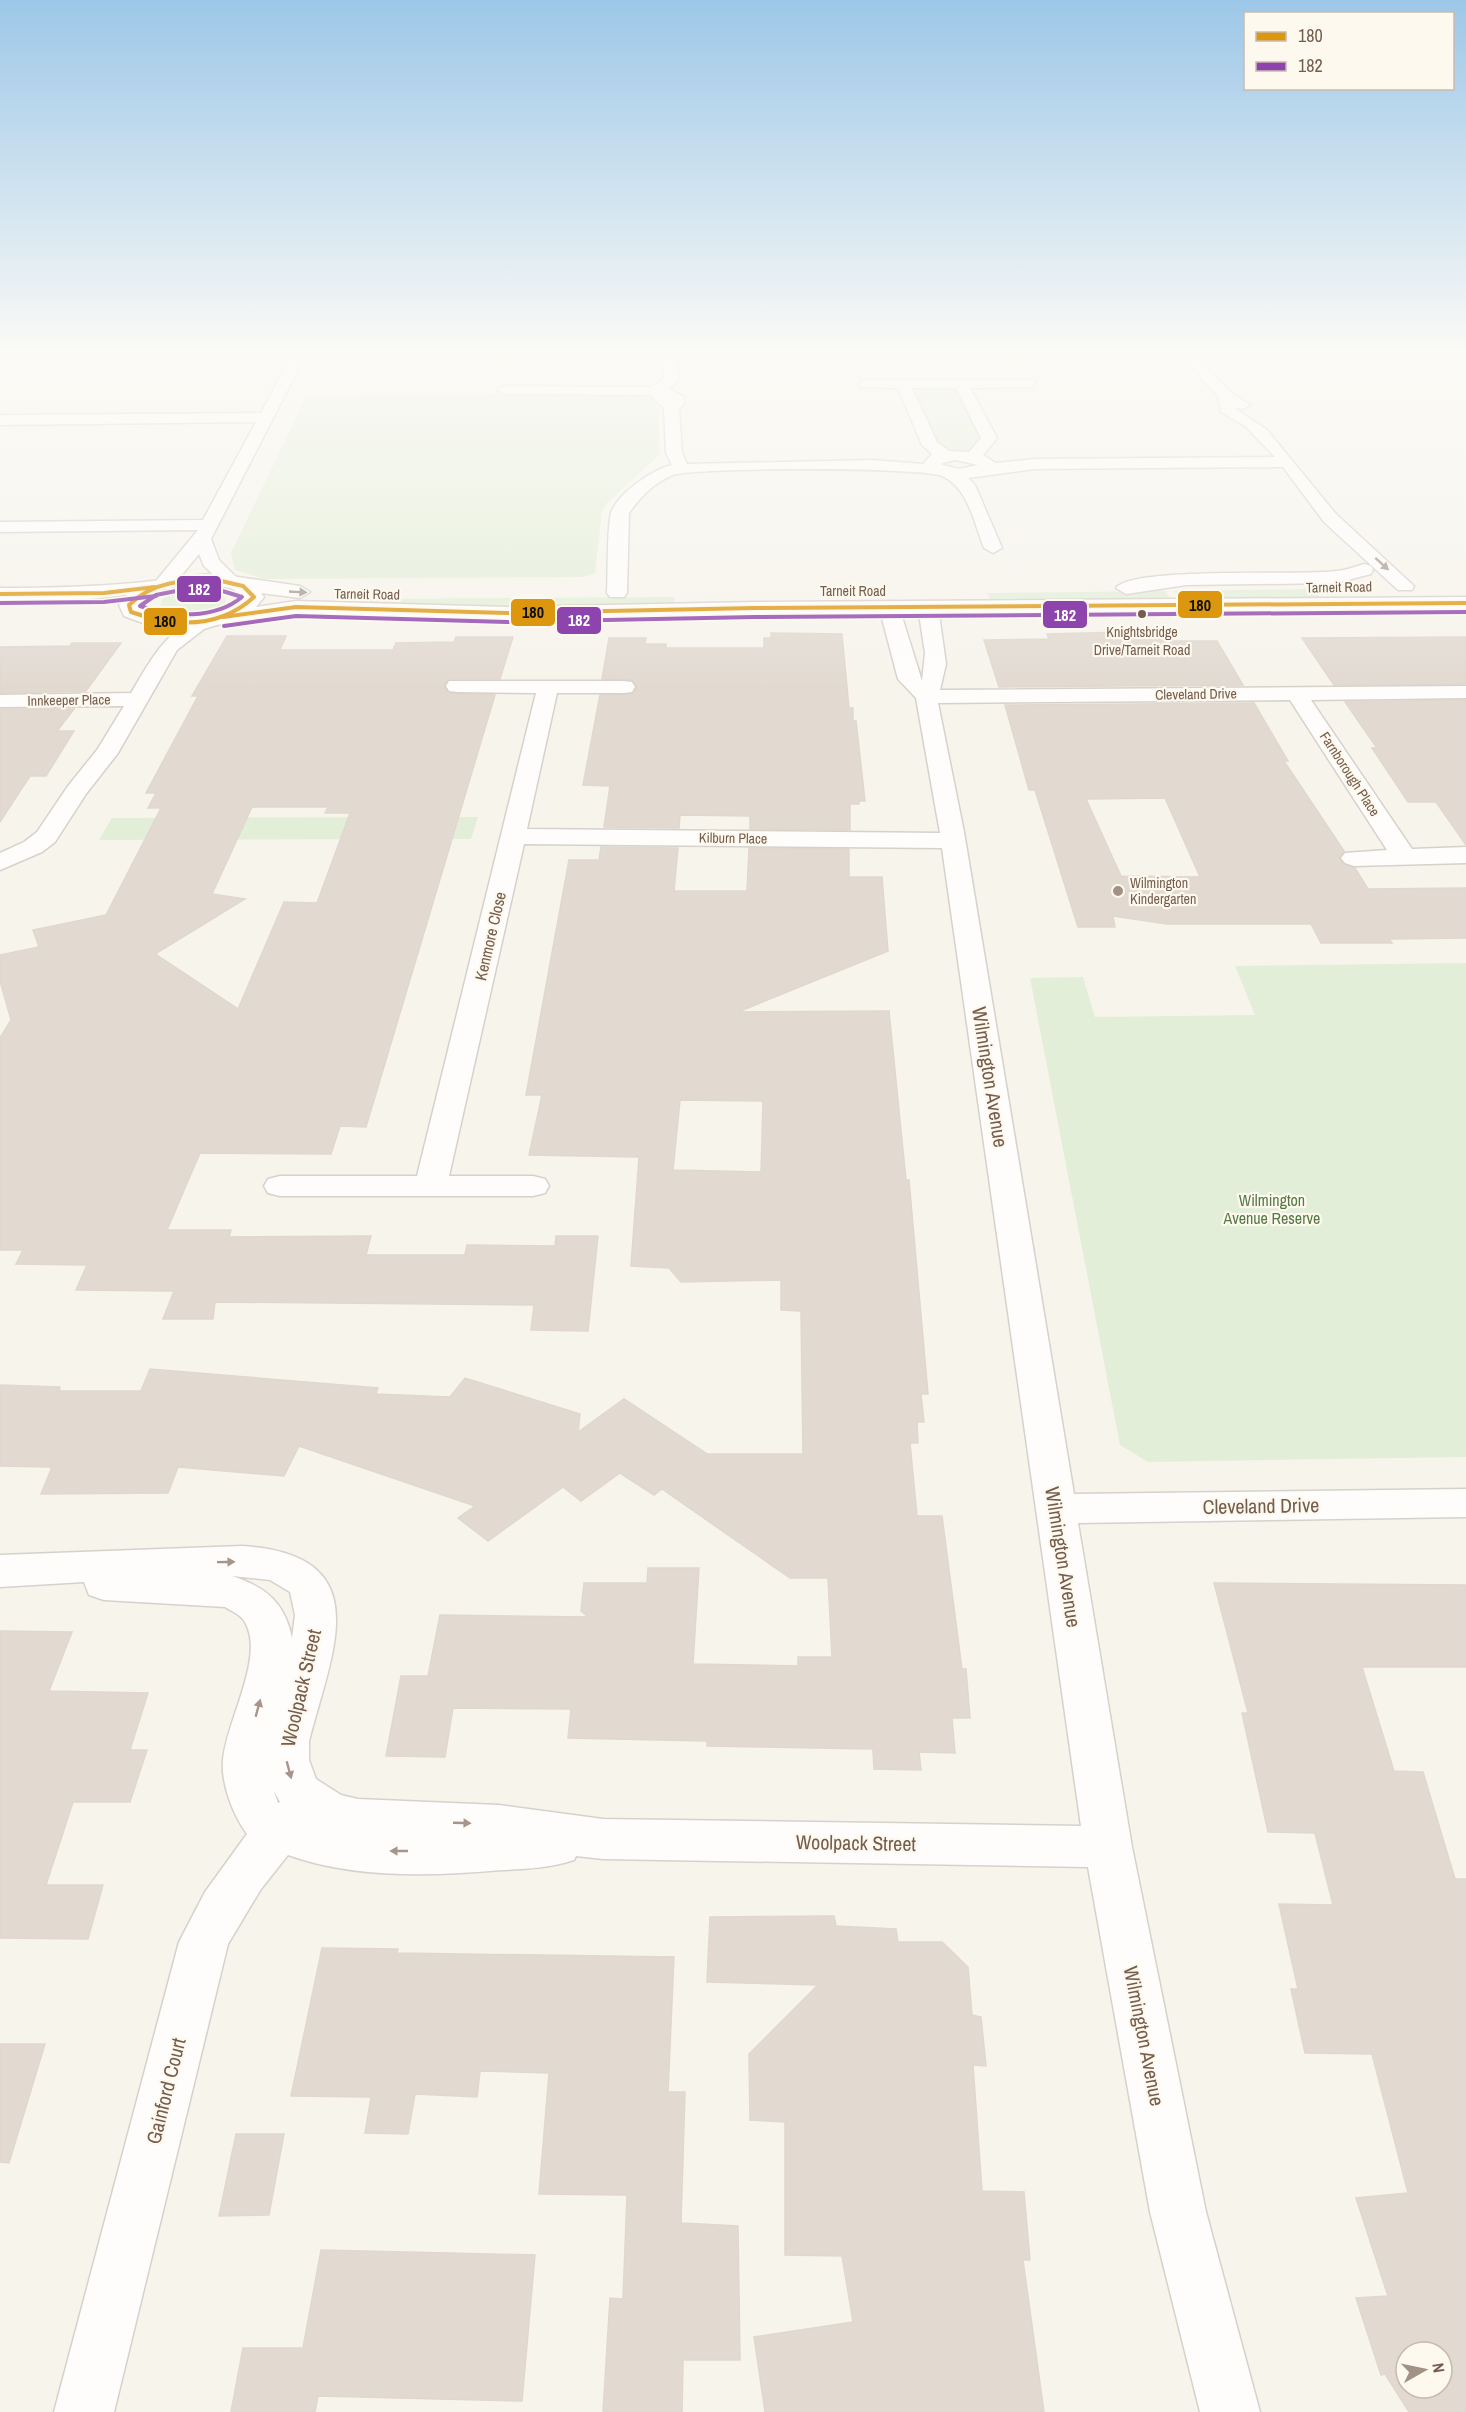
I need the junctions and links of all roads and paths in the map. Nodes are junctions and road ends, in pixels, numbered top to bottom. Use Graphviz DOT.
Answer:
graph roads {
  1 [pos="940,464"];
  2 [pos="980,464"];
  3 [pos="242,465"];
  4 [pos="902,465"];
  5 [pos="1288,465"];
  6 [pos="681,467"];
  7 [pos="967,485"];
  8 [pos="0,527"];
  9 [pos="206,532"];
  10 [pos="1356,545"];
  11 [pos="993,548"];
  12 [pos="1364,570"];
  13 [pos="236,584"];
  14 [pos="159,586"];
  15 [pos="1376,586"];
  16 [pos="1466,586"];
  17 [pos="1124,589"];
  18 [pos="719,592"];
  19 [pos="543,593"];
  20 [pos="617,593"];
  21 [pos="0,594"];
  22 [pos="499,594"];
  23 [pos="1406,595"];
  24 [pos="925,599"];
  25 [pos="891,602"];
  26 [pos="1466,603"];
  27 [pos="0,610"];
  28 [pos="143,618"];
  29 [pos="219,618"];
  30 [pos="169,646"];
  31 [pos="935,656"];
  32 [pos="903,657"];
  33 [pos="457,686"];
  34 [pos="548,687"];
  35 [pos="624,687"];
  36 [pos="1466,692"];
  37 [pos="1296,693"];
  38 [pos="926,697"];
  39 [pos="139,699"];
  40 [pos="0,701"];
  41 [pos="107,753"];
  42 [pos="513,836"];
  43 [pos="953,841"];
  44 [pos="1466,855"];
  45 [pos="1404,856"];
  46 [pos="1354,858"];
  47 [pos="0,862"];
  48 [pos="0,872"];
  49 [pos="280,1186"];
  50 [pos="431,1186"];
  51 [pos="533,1186"];
  52 [pos="1466,1503"];
  53 [pos="1056,1509"];
  54 [pos="0,1573"];
  55 [pos="295,1817"];
  56 [pos="1108,1847"];
  57 [pos="84,2412"];
  58 [pos="1230,2412"];
  1 -- 7 [label="street"];
  2 -- 7 [label="street"];
  3 -- 9 [label="street"];
  4 -- 6 [label="street"];
  5 -- 10 [label="street"];
  6 -- 20 [label="street"];
  7 -- 11 [label="street"];
  8 -- 9 [label="street"];
  9 -- 13 [label="street"];
  9 -- 14 [label="street"];
  10 -- 12 [label="street"];
  10 -- 23 [label="street, one-way"];
  12 -- 15 [label="street"];
  12 -- 17 [label="street"];
  13 -- 14 [label="street, Tarneit Road"];
  13 -- 22 [label="street, Tarneit Road, one-way"];
  13 -- 29 [label="street"];
  14 -- 21 [label="street"];
  14 -- 28 [label="street"];
  15 -- 17 [label="street, Tarneit Road"];
  15 -- 23 [label="street"];
  16 -- 23 [label="street, Tarneit Road"];
  17 -- 24 [label="street, Tarneit Road"];
  18 -- 20 [label="street, Tarneit Road"];
  18 -- 24 [label="street, Tarneit Road"];
  18 -- 25 [label="street"];
  19 -- 20 [label="street, Tarneit Road"];
  23 -- 24 [label="street, Tarneit Road"];
  23 -- 26 [label="street, Tarneit Road"];
  24 -- 25 [label="street, Tarneit Road"];
  24 -- 31 [label="street, Wilmington Avenue"];
  25 -- 29 [label="street, Tarneit Road"];
  25 -- 32 [label="street, Wilmington Avenue"];
  27 -- 28 [label="street"];
  28 -- 29 [label="street"];
  28 -- 30 [label="street"];
  29 -- 30 [label="street"];
  30 -- 39 [label="street"];
  31 -- 32 [label="street"];
  31 -- 38 [label="street, Wilmington Avenue"];
  32 -- 38 [label="street, Wilmington Avenue"];
  33 -- 34 [label="street"];
  34 -- 35 [label="street"];
  34 -- 42 [label="street, Kenmore Close"];
  36 -- 37 [label="street, Cleveland Drive"];
  37 -- 38 [label="street, Cleveland Drive"];
  37 -- 45 [label="street, Farnborough Place"];
  38 -- 43 [label="street, Wilmington Avenue"];
  39 -- 40 [label="street, Innkeeper Place"];
  39 -- 41 [label="street"];
  41 -- 47 [label="street"];
  41 -- 48 [label="street"];
  42 -- 43 [label="street, Kilburn Place"];
  42 -- 50 [label="street, Kenmore Close"];
  43 -- 53 [label="street, Wilmington Avenue"];
  44 -- 45 [label="street"];
  45 -- 46 [label="street"];
  49 -- 50 [label="street"];
  50 -- 51 [label="street"];
  52 -- 53 [label="street, Cleveland Drive"];
  53 -- 56 [label="street, Wilmington Avenue"];
  54 -- 55 [label="street, Woolpack Street"];
  55 -- 56 [label="street, Woolpack Street"];
  55 -- 57 [label="street, Gainford Court"];
  56 -- 58 [label="street, Wilmington Avenue"];
}
